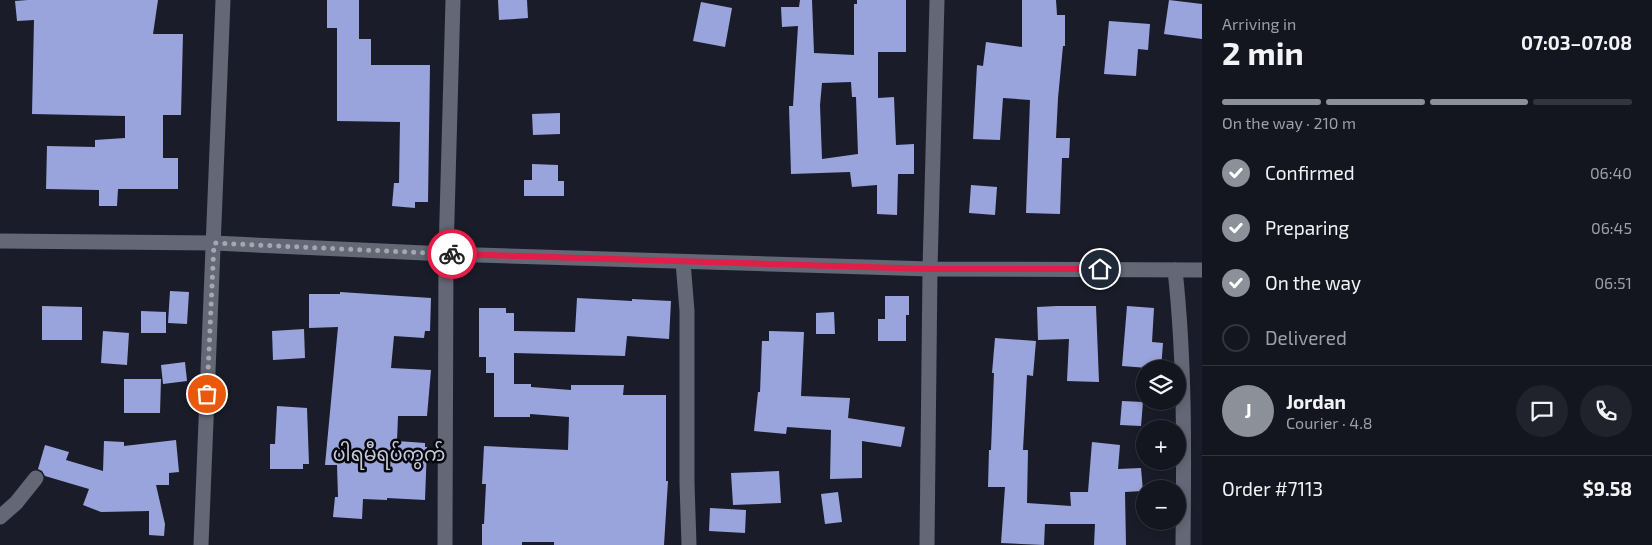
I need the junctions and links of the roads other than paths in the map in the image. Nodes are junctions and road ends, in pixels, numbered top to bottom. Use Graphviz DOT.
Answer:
graph roads {
  1 [pos="223,0"];
  2 [pos="453,0"];
  3 [pos="937,0"];
  4 [pos="0,241"];
  5 [pos="214,243"];
  6 [pos="446,254"];
  7 [pos="683,262"];
  8 [pos="930,269"];
  9 [pos="1176,270"];
  10 [pos="1202,270"];
  11 [pos="36,478"];
  12 [pos="0,517"];
  13 [pos="201,545"];
  14 [pos="445,545"];
  15 [pos="689,545"];
  16 [pos="927,545"];
  17 [pos="1183,545"];
  1 -- 5 [label="street"];
  2 -- 6 [label="street"];
  3 -- 8 [label="street"];
  4 -- 5 [label="street"];
  5 -- 6 [label="street"];
  5 -- 13 [label="street"];
  6 -- 7 [label="street"];
  6 -- 14 [label="street"];
  7 -- 8 [label="street"];
  7 -- 15 [label="street"];
  8 -- 9 [label="street"];
  8 -- 16 [label="street"];
  9 -- 10 [label="street"];
  9 -- 17 [label="street"];
  11 -- 12 [label="street"];
}
